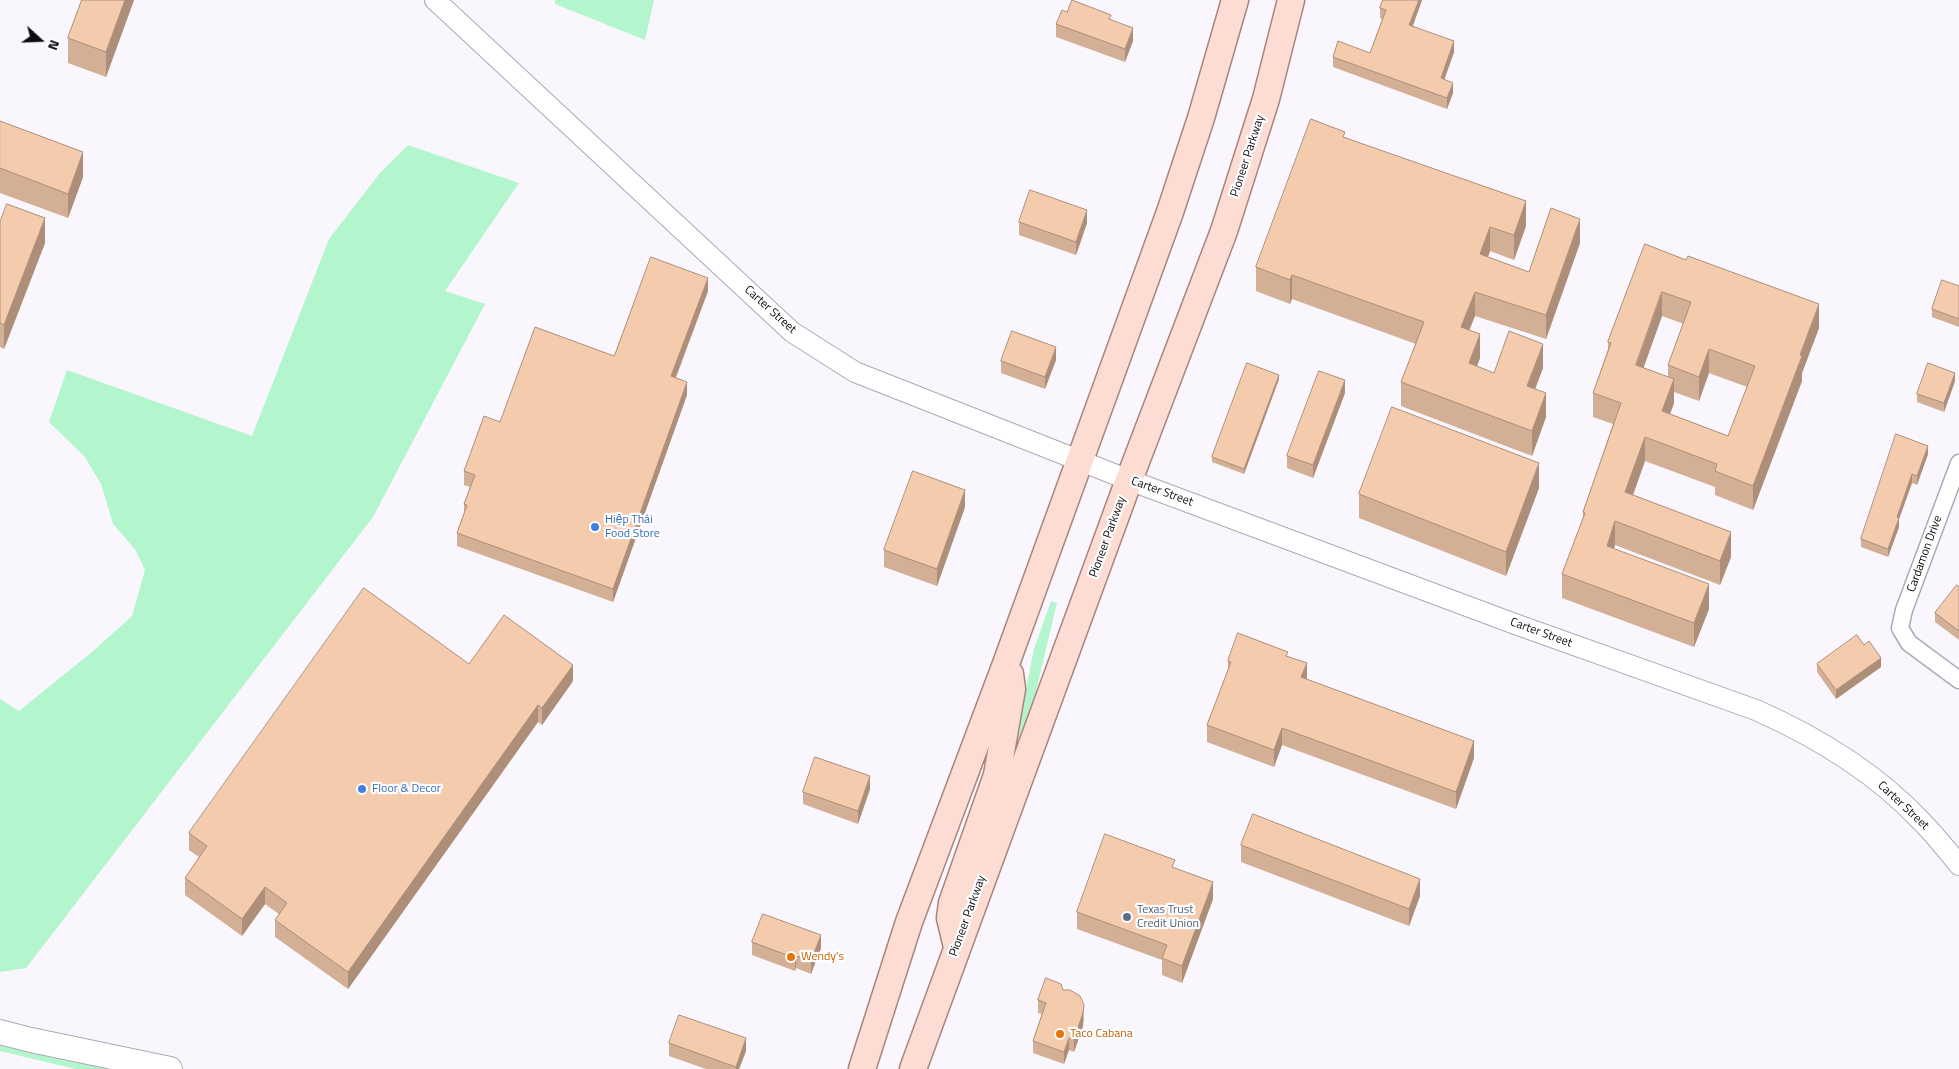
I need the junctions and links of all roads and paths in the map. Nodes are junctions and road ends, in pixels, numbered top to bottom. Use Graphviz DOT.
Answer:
graph roads {
  1 [pos="435,0"];
  2 [pos="1235,0"];
  3 [pos="1291,0"];
  4 [pos="1080,460"];
  5 [pos="1959,463"];
  6 [pos="1129,480"];
  7 [pos="1007,661"];
  8 [pos="1959,680"];
  9 [pos="1959,865"];
  10 [pos="957,947"];
  11 [pos="0,1032"];
  12 [pos="865,1059"];
  13 [pos="917,1064"];
  14 [pos="170,1069"];
  15 [pos="848,1069"];
  1 -- 4 [label="street, Carter Street"];
  2 -- 4 [label="main road"];
  3 -- 6 [label="main road, Pioneer Parkway"];
  4 -- 6 [label="street, Carter Street"];
  4 -- 7 [label="main road"];
  5 -- 8 [label="street, Cardamon Drive"];
  6 -- 9 [label="street, Carter Street"];
  6 -- 10 [label="main road, Pioneer Parkway"];
  7 -- 10 [label="main road"];
  7 -- 12 [label="main road"];
  10 -- 13 [label="main road, Pioneer Parkway"];
  11 -- 14 [label="main road"];
  12 -- 15 [label="main road"];
}
